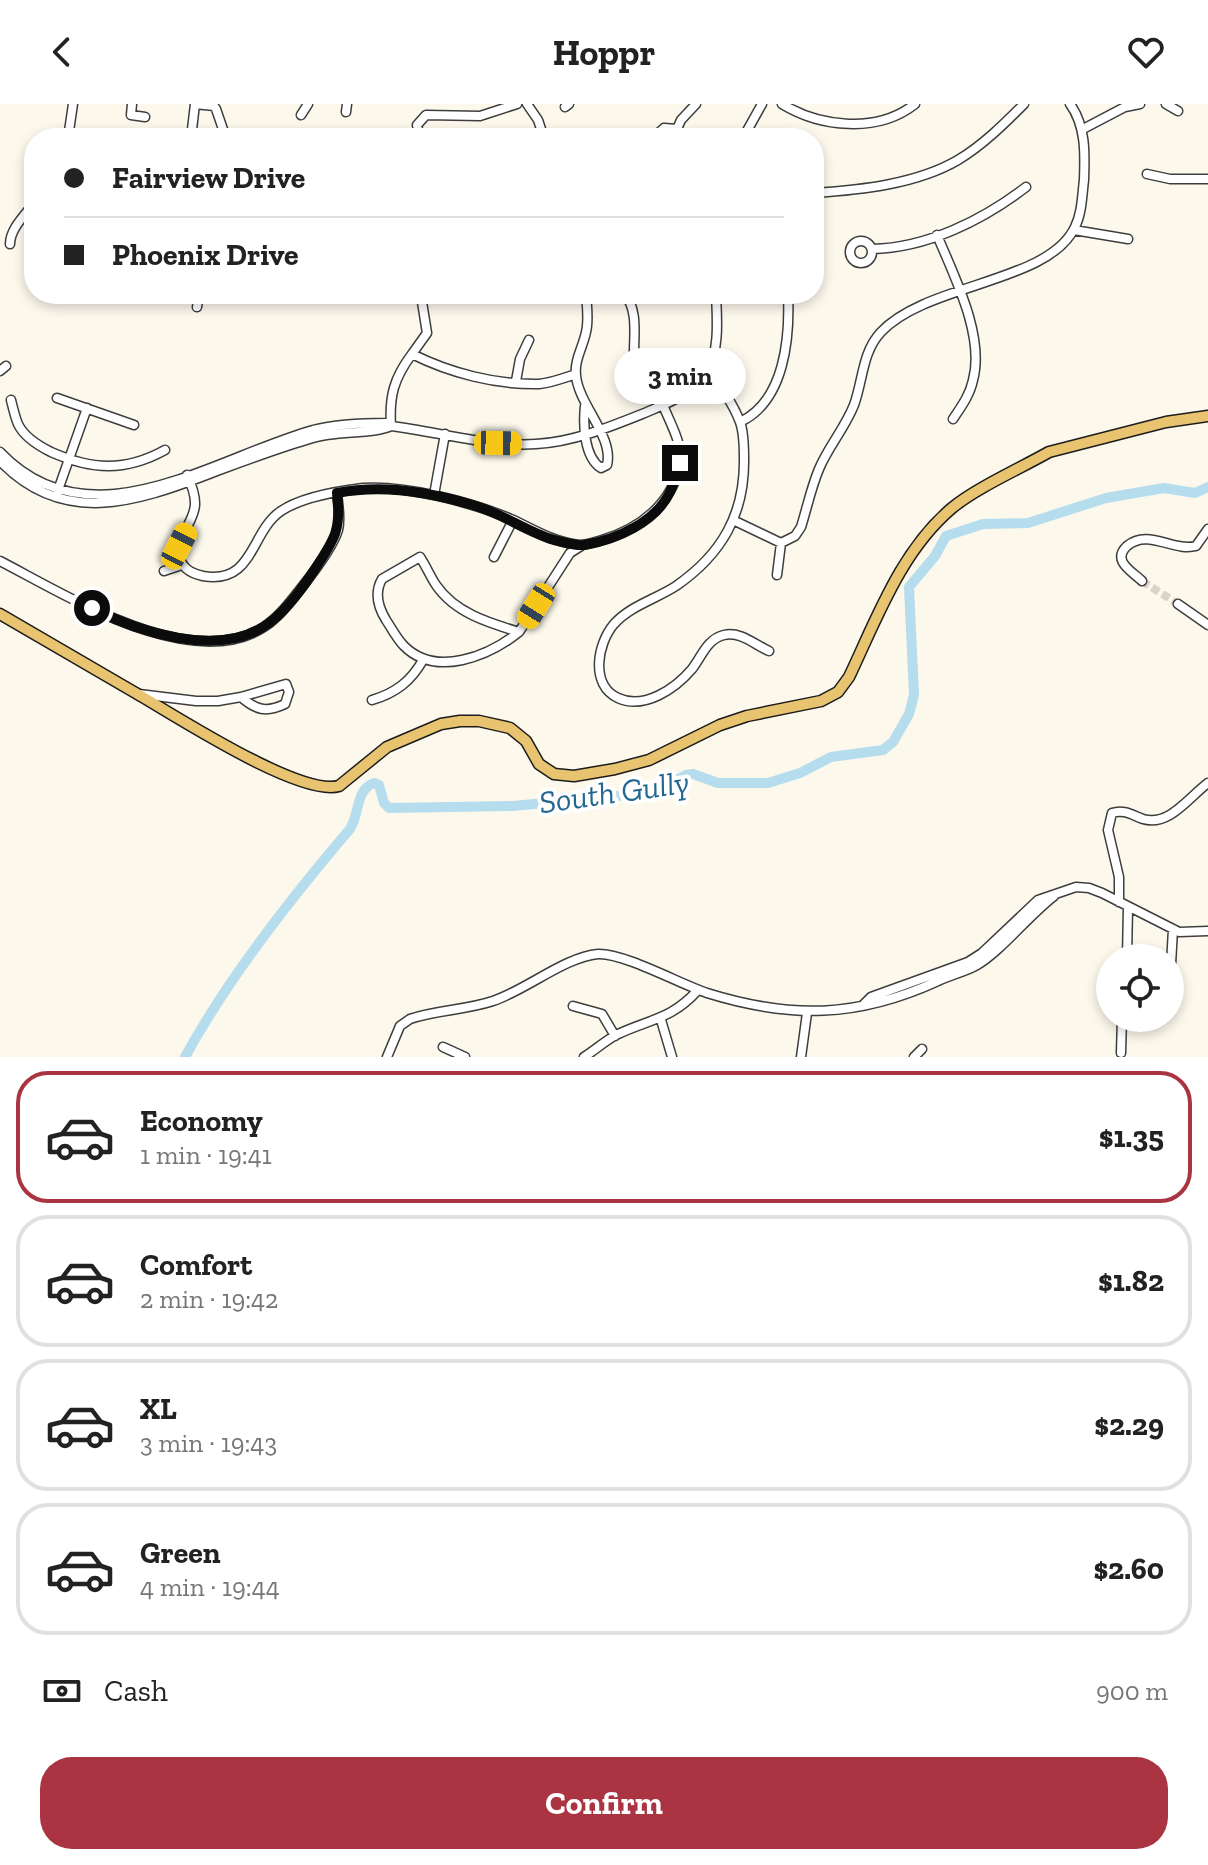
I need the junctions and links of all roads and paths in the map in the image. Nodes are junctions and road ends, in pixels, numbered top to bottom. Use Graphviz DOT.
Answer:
graph roads {
  1 [pos="73,104"];
  2 [pos="132,104"];
  3 [pos="195,104"];
  4 [pos="308,104"];
  5 [pos="517,104"];
  6 [pos="527,104"];
  7 [pos="696,104"];
  8 [pos="762,104"];
  9 [pos="782,104"];
  10 [pos="915,104"];
  11 [pos="1024,104"];
  12 [pos="1070,104"];
  13 [pos="1140,104"];
  14 [pos="1166,104"];
  15 [pos="495,108"];
  16 [pos="1178,111"];
  17 [pos="301,115"];
  18 [pos="145,117"];
  19 [pos="69,128"];
  20 [pos="192,128"];
  21 [pos="223,128"];
  22 [pos="418,128"];
  23 [pos="541,128"];
  24 [pos="680,128"];
  25 [pos="749,128"];
  26 [pos="1083,129"];
  27 [pos="1147,174"];
  28 [pos="1208,179"];
  29 [pos="1026,187"];
  30 [pos="824,192"];
  31 [pos="24,217"];
  32 [pos="1074,230"];
  33 [pos="937,235"];
  34 [pos="1128,239"];
  35 [pos="10,244"];
  36 [pos="872,249"];
  37 [pos="960,291"];
  38 [pos="197,304"];
  39 [pos="422,304"];
  40 [pos="587,304"];
  41 [pos="631,304"];
  42 [pos="716,304"];
  43 [pos="787,304"];
  44 [pos="197,307"];
  45 [pos="529,340"];
  46 [pos="634,353"];
  47 [pos="412,354"];
  48 [pos="708,370"];
  49 [pos="576,374"];
  50 [pos="516,381"];
  51 [pos="57,398"];
  52 [pos="11,400"];
  53 [pos="663,405"];
  54 [pos="585,406"];
  55 [pos="87,408"];
  56 [pos="1208,416"];
  57 [pos="953,419"];
  58 [pos="740,422"];
  59 [pos="134,425"];
  60 [pos="391,426"];
  61 [pos="600,430"];
  62 [pos="445,434"];
  63 [pos="585,434"];
  64 [pos="165,450"];
  65 [pos="0,452"];
  66 [pos="69,460"];
  67 [pos="0,461"];
  68 [pos="189,478"];
  69 [pos="337,493"];
  70 [pos="56,494"];
  71 [pos="434,495"];
  72 [pos="513,520"];
  73 [pos="735,521"];
  74 [pos="1208,529"];
  75 [pos="781,543"];
  76 [pos="582,545"];
  77 [pos="178,553"];
  78 [pos="167,557"];
  79 [pos="494,557"];
  80 [pos="0,561"];
  81 [pos="182,565"];
  82 [pos="164,571"];
  83 [pos="777,575"];
  84 [pos="1142,581"];
  85 [pos="1178,604"];
  86 [pos="0,614"];
  87 [pos="1208,625"];
  88 [pos="519,632"];
  89 [pos="769,651"];
  90 [pos="423,660"];
  91 [pos="138,694"];
  92 [pos="241,697"];
  93 [pos="372,700"];
  94 [pos="1208,783"];
  95 [pos="1119,902"];
  96 [pos="1128,907"];
  97 [pos="1173,929"];
  98 [pos="1208,931"];
  99 [pos="1127,944"];
  100 [pos="1172,944"];
  101 [pos="698,990"];
  102 [pos="573,1006"];
  103 [pos="807,1013"];
  104 [pos="661,1020"];
  105 [pos="1122,1032"];
  106 [pos="615,1036"];
  107 [pos="443,1047"];
  108 [pos="922,1049"];
  109 [pos="1121,1053"];
  110 [pos="387,1057"];
  111 [pos="465,1057"];
  112 [pos="584,1057"];
  113 [pos="672,1057"];
  114 [pos="801,1057"];
  115 [pos="914,1057"];
  1 -- 19 [label="street"];
  2 -- 18 [label="street"];
  3 -- 20 [label="street"];
  3 -- 21 [label="street"];
  4 -- 17 [label="street"];
  5 -- 15 [label="street"];
  6 -- 23 [label="street"];
  7 -- 24 [label="street"];
  8 -- 25 [label="street"];
  9 -- 10 [label="street"];
  11 -- 30 [label="street"];
  12 -- 26 [label="street"];
  13 -- 26 [label="street"];
  14 -- 16 [label="street"];
  15 -- 22 [label="street"];
  26 -- 32 [label="street"];
  27 -- 28 [label="street"];
  29 -- 33 [label="street"];
  31 -- 35 [label="street"];
  32 -- 34 [label="street"];
  32 -- 37 [label="street"];
  33 -- 36 [label="street"];
  33 -- 37 [label="street"];
  37 -- 57 [label="street"];
  37 -- 75 [label="street"];
  38 -- 44 [label="street"];
  39 -- 47 [label="street"];
  40 -- 49 [label="street"];
  41 -- 46 [label="street"];
  42 -- 48 [label="street"];
  43 -- 58 [label="street"];
  45 -- 50 [label="street"];
  47 -- 50 [label="street"];
  47 -- 60 [label="street"];
  48 -- 53 [label="street"];
  48 -- 58 [label="street"];
  49 -- 50 [label="street"];
  49 -- 54 [label="street"];
  51 -- 55 [label="street"];
  52 -- 66 [label="street"];
  53 -- 61 [label="street"];
  53 -- 76 [label="street"];
  54 -- 61 [label="street"];
  54 -- 63 [label="street"];
  55 -- 59 [label="street"];
  55 -- 66 [label="street"];
  56 -- 91 [label="main road"];
  58 -- 73 [label="street"];
  60 -- 62 [label="street"];
  60 -- 68 [label="street"];
  61 -- 63 [label="street"];
  61 -- 63 [label="street"];
  62 -- 63 [label="street"];
  62 -- 71 [label="street"];
  64 -- 66 [label="street"];
  65 -- 70 [label="street"];
  66 -- 70 [label="street"];
  67 -- 70 [label="street"];
  68 -- 70 [label="street"];
  68 -- 77 [label="street"];
  69 -- 71 [label="street"];
  69 -- 80 [label="street"];
  69 -- 81 [label="street"];
  71 -- 72 [label="street"];
  72 -- 76 [label="street"];
  72 -- 79 [label="street"];
  73 -- 75 [label="street"];
  73 -- 89 [label="street"];
  74 -- 84 [label="street"];
  75 -- 83 [label="street"];
  76 -- 88 [label="street"];
  77 -- 78 [label="street"];
  77 -- 81 [label="street"];
  81 -- 82 [label="street"];
  85 -- 87 [label="street"];
  86 -- 91 [label="main road"];
  88 -- 90 [label="street"];
  88 -- 90 [label="street"];
  90 -- 93 [label="street"];
  91 -- 92 [label="street"];
  92 -- 92 [label="street"];
  94 -- 95 [label="street"];
  95 -- 96 [label="street"];
  95 -- 103 [label="street"];
  96 -- 97 [label="street"];
  96 -- 99 [label="street"];
  97 -- 98 [label="street"];
  97 -- 100 [label="street"];
  101 -- 103 [label="street"];
  101 -- 104 [label="street"];
  101 -- 110 [label="street"];
  102 -- 106 [label="street"];
  103 -- 114 [label="street"];
  104 -- 106 [label="street"];
  104 -- 113 [label="street"];
  105 -- 109 [label="street"];
  106 -- 112 [label="street"];
  107 -- 111 [label="street"];
  108 -- 115 [label="street"];
}
